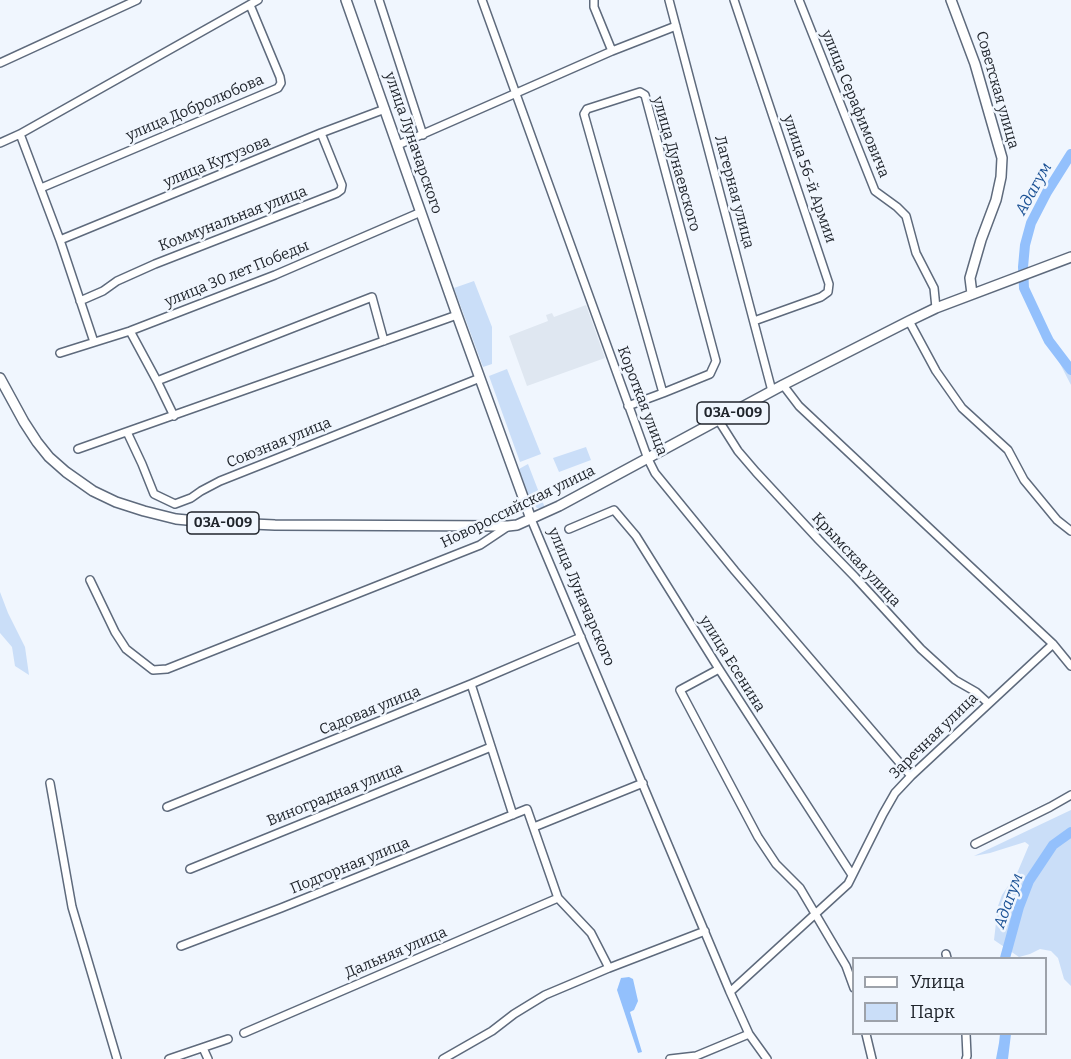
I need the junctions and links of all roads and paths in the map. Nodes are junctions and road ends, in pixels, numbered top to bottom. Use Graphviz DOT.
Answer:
graph roads {
  1 [pos="137,0"];
  2 [pos="258,0"];
  3 [pos="346,0"];
  4 [pos="379,0"];
  5 [pos="482,0"];
  6 [pos="594,0"];
  7 [pos="669,0"];
  8 [pos="734,0"];
  9 [pos="799,0"];
  10 [pos="951,0"];
  11 [pos="250,5"];
  12 [pos="676,26"];
  13 [pos="612,51"];
  14 [pos="0,63"];
  15 [pos="516,94"];
  16 [pos="385,109"];
  17 [pos="20,134"];
  18 [pos="321,134"];
  19 [pos="423,135"];
  20 [pos="0,143"];
  21 [pos="398,146"];
  22 [pos="41,189"];
  23 [pos="422,212"];
  24 [pos="60,240"];
  25 [pos="1068,258"];
  26 [pos="972,294"];
  27 [pos="80,301"];
  28 [pos="936,308"];
  29 [pos="457,315"];
  30 [pos="754,321"];
  31 [pos="909,321"];
  32 [pos="130,331"];
  33 [pos="384,341"];
  34 [pos="94,342"];
  35 [pos="60,353"];
  36 [pos="0,378"];
  37 [pos="480,378"];
  38 [pos="157,381"];
  39 [pos="783,385"];
  40 [pos="772,391"];
  41 [pos="663,393"];
  42 [pos="628,406"];
  43 [pos="174,416"];
  44 [pos="719,421"];
  45 [pos="127,432"];
  46 [pos="78,449"];
  47 [pos="648,459"];
  48 [pos="531,519"];
  49 [pos="508,526"];
  50 [pos="569,529"];
  51 [pos="1071,531"];
  52 [pos="90,580"];
  53 [pos="581,637"];
  54 [pos="1053,644"];
  55 [pos="1071,666"];
  56 [pos="719,669"];
  57 [pos="471,684"];
  58 [pos="988,703"];
  59 [pos="491,747"];
  60 [pos="910,776"];
  61 [pos="50,783"];
  62 [pos="643,783"];
  63 [pos="1071,795"];
  64 [pos="167,807"];
  65 [pos="513,815"];
  66 [pos="534,826"];
  67 [pos="975,844"];
  68 [pos="190,869"];
  69 [pos="852,875"];
  70 [pos="558,898"];
  71 [pos="816,915"];
  72 [pos="705,931"];
  73 [pos="181,946"];
  74 [pos="609,968"];
  75 [pos="852,982"];
  76 [pos="730,992"];
  77 [pos="244,1033"];
  78 [pos="749,1034"];
  79 [pos="866,1035"];
  80 [pos="966,1035"];
  81 [pos="228,1039"];
  82 [pos="203,1048"];
  83 [pos="117,1059"];
  84 [pos="169,1059"];
  85 [pos="208,1059"];
  86 [pos="443,1059"];
  87 [pos="670,1059"];
  88 [pos="767,1059"];
  89 [pos="872,1059"];
  90 [pos="966,1059"];
  1 -- 14 [label="street"];
  2 -- 11 [label="street"];
  3 -- 16 [label="main road, улица Луначарского"];
  4 -- 19 [label="street"];
  5 -- 15 [label="street, Короткая улица"];
  6 -- 13 [label="street"];
  7 -- 12 [label="street, Лагерная улица"];
  8 -- 30 [label="street, улица 56-й Армии"];
  9 -- 28 [label="street, улица Серафимовича"];
  10 -- 26 [label="main road, Советская улица"];
  11 -- 17 [label="street"];
  11 -- 22 [label="street, улица Добролюбова"];
  12 -- 13 [label="street"];
  12 -- 30 [label="street, Лагерная улица"];
  13 -- 15 [label="street"];
  15 -- 19 [label="street"];
  15 -- 42 [label="street, Короткая улица"];
  16 -- 18 [label="street, улица Кутузова"];
  16 -- 21 [label="main road, улица Луначарского"];
  17 -- 20 [label="street"];
  17 -- 22 [label="street"];
  18 -- 24 [label="street, улица Кутузова"];
  18 -- 27 [label="street, Коммунальная улица"];
  19 -- 21 [label="street"];
  21 -- 23 [label="main road, улица Луначарского"];
  22 -- 24 [label="street"];
  23 -- 29 [label="main road, улица Луначарского"];
  23 -- 32 [label="street, улица 30 лет Победы"];
  24 -- 27 [label="street"];
  25 -- 26 [label="main road, Новороссийская улица / 03А-009"];
  26 -- 28 [label="main road, Новороссийская улица / 03А-009"];
  27 -- 34 [label="street"];
  28 -- 31 [label="main road, Новороссийская улица / 03А-009"];
  29 -- 33 [label="street"];
  29 -- 37 [label="main road, улица Луначарского"];
  30 -- 40 [label="street, Лагерная улица"];
  31 -- 39 [label="main road, Новороссийская улица / 03А-009"];
  31 -- 51 [label="street"];
  32 -- 34 [label="street, улица 30 лет Победы"];
  32 -- 38 [label="street"];
  33 -- 38 [label="street"];
  33 -- 43 [label="street"];
  34 -- 35 [label="street, улица 30 лет Победы"];
  36 -- 49 [label="main road, 03А-009"];
  37 -- 45 [label="street, Союзная улица"];
  37 -- 48 [label="main road, улица Луначарского"];
  38 -- 43 [label="street"];
  39 -- 40 [label="main road, Новороссийская улица / 03А-009"];
  39 -- 54 [label="street"];
  40 -- 44 [label="main road, Новороссийская улица / 03А-009"];
  41 -- 41 [label="street, улица Дунаевского"];
  41 -- 42 [label="street"];
  42 -- 47 [label="street, Короткая улица"];
  43 -- 45 [label="street"];
  44 -- 47 [label="main road, Новороссийская улица / 03А-009"];
  44 -- 58 [label="street, Крымская улица"];
  45 -- 46 [label="street"];
  47 -- 48 [label="main road, Новороссийская улица / 03А-009"];
  47 -- 60 [label="street, Короткая улица"];
  48 -- 49 [label="main road, Новороссийская улица / 03А-009"];
  48 -- 53 [label="street, улица Луначарского"];
  49 -- 52 [label="street, Новороссийская улица"];
  50 -- 56 [label="street, улица Есенина"];
  53 -- 57 [label="street, Садовая улица"];
  53 -- 62 [label="street, улица Луначарского"];
  54 -- 55 [label="street"];
  54 -- 58 [label="street, Заречная улица"];
  56 -- 69 [label="street, улица Есенина"];
  56 -- 71 [label="street"];
  57 -- 59 [label="street"];
  57 -- 64 [label="street, Садовая улица"];
  58 -- 60 [label="street, Заречная улица"];
  59 -- 65 [label="street"];
  59 -- 68 [label="street, Виноградная улица"];
  60 -- 69 [label="street, Заречная улица"];
  61 -- 83 [label="street"];
  62 -- 66 [label="street"];
  62 -- 72 [label="street, улица Луначарского"];
  63 -- 67 [label="street"];
  65 -- 66 [label="street, Подгорная улица"];
  65 -- 73 [label="street, Подгорная улица"];
  66 -- 70 [label="street"];
  69 -- 71 [label="street, Заречная улица"];
  70 -- 74 [label="street"];
  70 -- 77 [label="street, Дальняя улица"];
  71 -- 75 [label="street"];
  71 -- 76 [label="street, Заречная улица"];
  72 -- 74 [label="street"];
  72 -- 76 [label="street, улица Луначарского"];
  74 -- 86 [label="street"];
  76 -- 78 [label="street, улица Луначарского"];
  78 -- 87 [label="street"];
  78 -- 88 [label="street, улица Луначарского"];
  79 -- 89 [label="street"];
  80 -- 90 [label="street"];
  81 -- 82 [label="street"];
  82 -- 84 [label="street"];
  82 -- 85 [label="street"];
}
